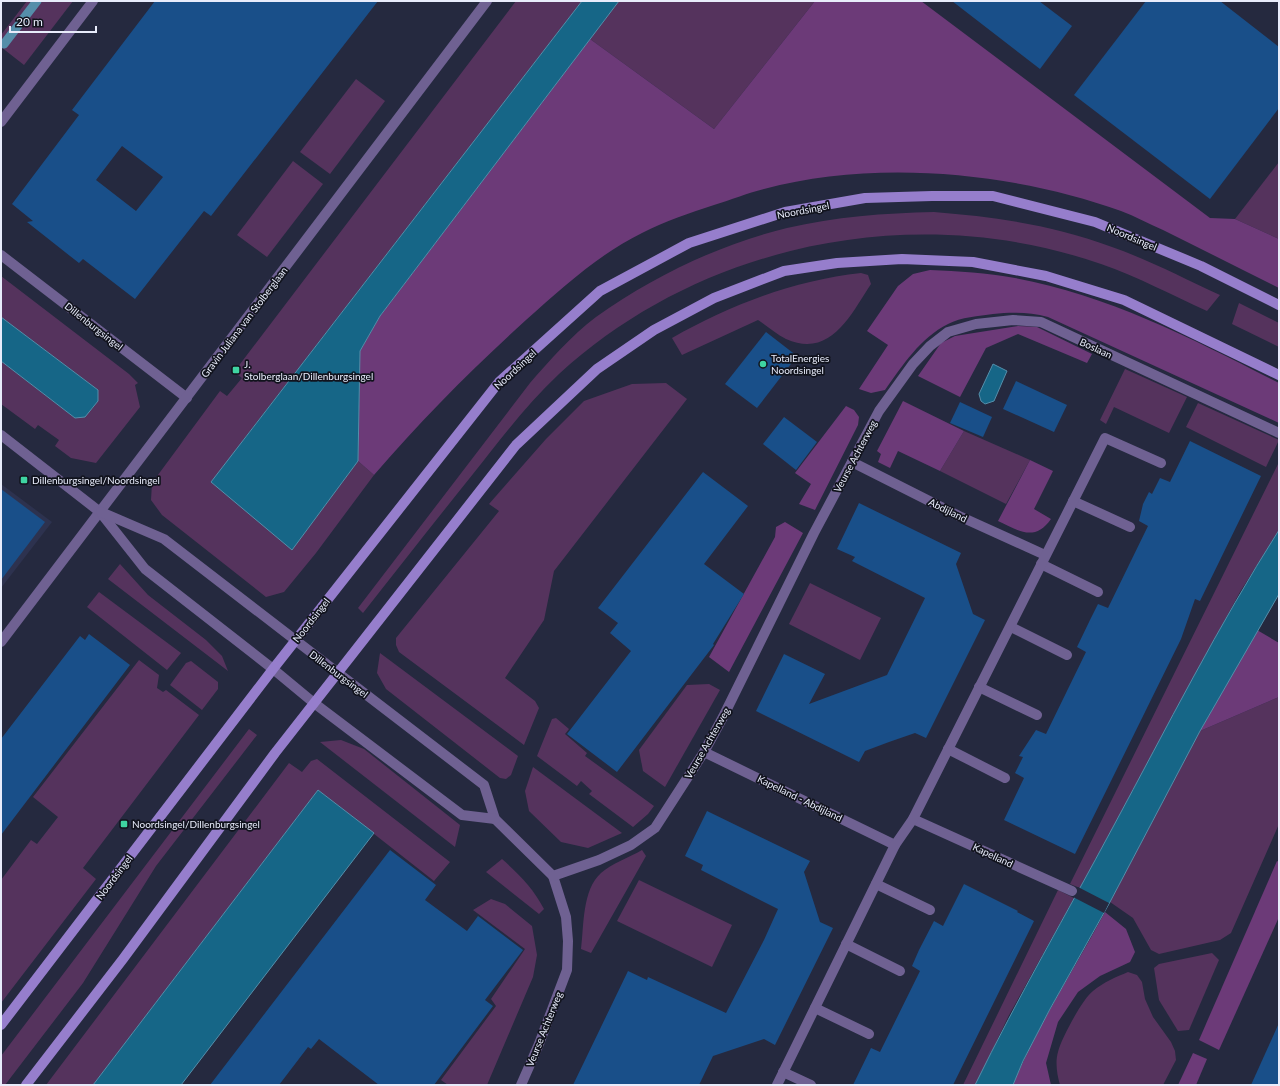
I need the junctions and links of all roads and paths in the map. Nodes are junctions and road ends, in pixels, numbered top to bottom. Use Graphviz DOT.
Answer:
graph roads {
  1 [pos="93,1"];
  2 [pos="487,1"];
  3 [pos="1,122"];
  4 [pos="1,255"];
  5 [pos="1279,305"];
  6 [pos="914,364"];
  7 [pos="1279,375"];
  8 [pos="187,398"];
  9 [pos="1279,433"];
  10 [pos="1,435"];
  11 [pos="852,462"];
  12 [pos="1161,463"];
  13 [pos="1073,501"];
  14 [pos="100,512"];
  15 [pos="1130,527"];
  16 [pos="1043,559"];
  17 [pos="1098,592"];
  18 [pos="1011,627"];
  19 [pos="295,641"];
  20 [pos="1,642"];
  21 [pos="1067,655"];
  22 [pos="274,669"];
  23 [pos="338,673"];
  24 [pos="979,687"];
  25 [pos="314,703"];
  26 [pos="1037,715"];
  27 [pos="948,749"];
  28 [pos="704,752"];
  29 [pos="1005,778"];
  30 [pos="495,819"];
  31 [pos="913,819"];
  32 [pos="895,845"];
  33 [pos="553,876"];
  34 [pos="876,884"];
  35 [pos="1072,891"];
  36 [pos="930,910"];
  37 [pos="846,944"];
  38 [pos="900,971"];
  39 [pos="815,1008"];
  40 [pos="1,1025"];
  41 [pos="869,1034"];
  42 [pos="783,1072"];
  43 [pos="26,1085"];
  44 [pos="521,1085"];
  45 [pos="777,1085"];
  46 [pos="811,1085"];
  1 -- 3 [label="street"];
  2 -- 8 [label="street, Gravin Juliana van Stolberglaan"];
  4 -- 8 [label="street, Dillenburgsingel"];
  5 -- 19 [label="main road, Noordsingel"];
  6 -- 9 [label="street, Boslaan"];
  6 -- 11 [label="street, Veurse Achterweg"];
  7 -- 23 [label="main road"];
  8 -- 14 [label="street, Gravin Juliana van Stolberglaan"];
  10 -- 14 [label="street, Dillenburgsingel"];
  11 -- 16 [label="street, Abdijland"];
  11 -- 28 [label="street, Veurse Achterweg"];
  12 -- 13 [label="street"];
  13 -- 15 [label="street"];
  13 -- 16 [label="street"];
  14 -- 19 [label="street, Dillenburgsingel"];
  14 -- 20 [label="street, Gravin Juliana van Stolberglaan"];
  14 -- 22 [label="street, Dillenburgsingel"];
  16 -- 17 [label="street, Abdijland"];
  16 -- 18 [label="street"];
  18 -- 21 [label="street"];
  18 -- 24 [label="street"];
  19 -- 22 [label="main road, Noordsingel"];
  19 -- 23 [label="street, Dillenburgsingel"];
  22 -- 25 [label="street, Dillenburgsingel"];
  22 -- 40 [label="main road, Noordsingel"];
  23 -- 25 [label="main road"];
  23 -- 30 [label="street, Dillenburgsingel"];
  24 -- 26 [label="street"];
  24 -- 27 [label="street"];
  25 -- 30 [label="street, Dillenburgsingel"];
  25 -- 43 [label="main road"];
  27 -- 29 [label="street"];
  27 -- 31 [label="street"];
  28 -- 32 [label="street, Kapelland - Abdijland"];
  28 -- 33 [label="street, Veurse Achterweg"];
  30 -- 33 [label="street, Dillenburgsingel"];
  31 -- 32 [label="street"];
  31 -- 35 [label="street, Kapelland"];
  32 -- 34 [label="street"];
  33 -- 44 [label="street, Veurse Achterweg"];
  34 -- 36 [label="street"];
  34 -- 37 [label="street"];
  37 -- 38 [label="street"];
  37 -- 39 [label="street"];
  39 -- 41 [label="street"];
  39 -- 42 [label="street"];
  42 -- 45 [label="street"];
  42 -- 46 [label="street"];
}
